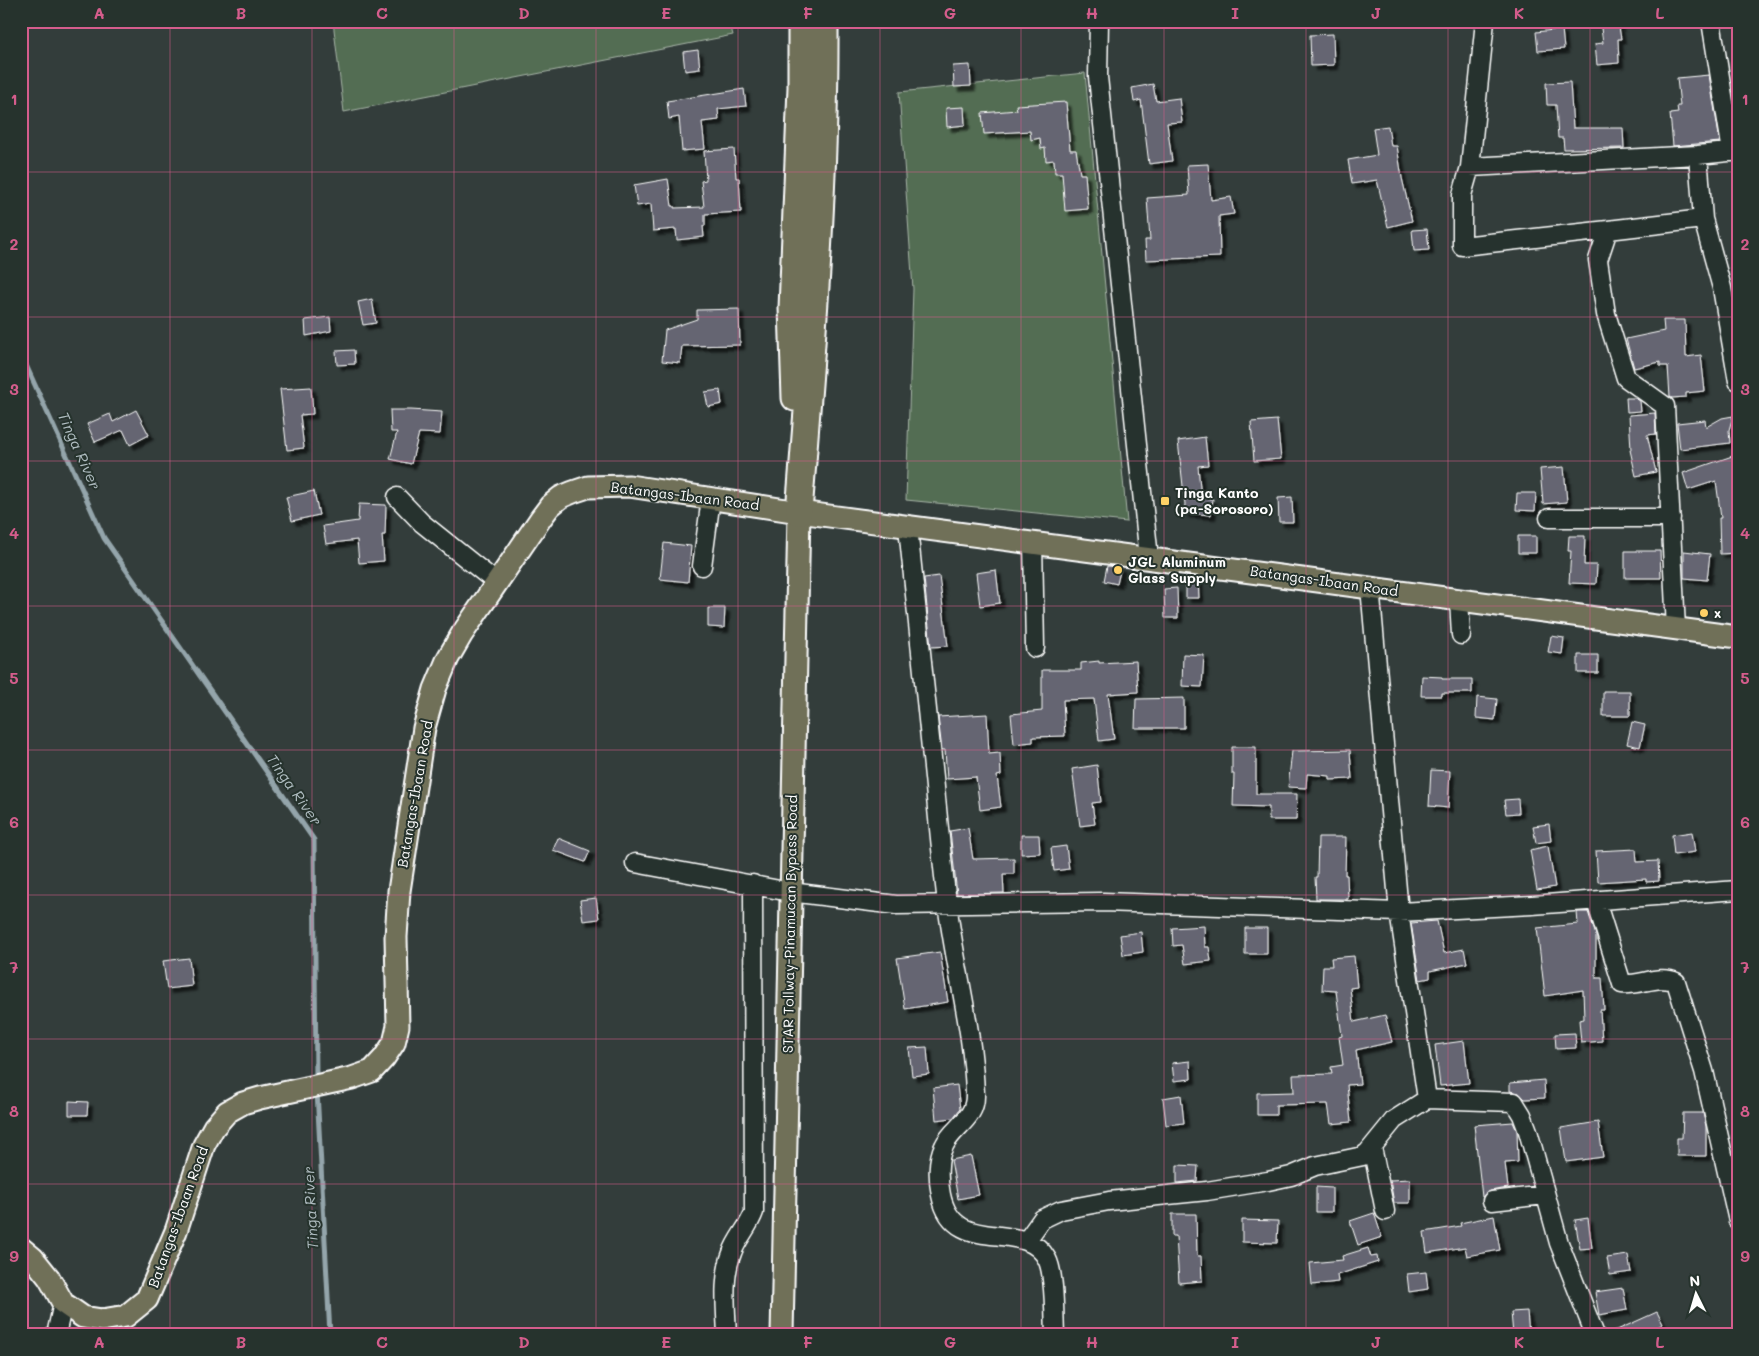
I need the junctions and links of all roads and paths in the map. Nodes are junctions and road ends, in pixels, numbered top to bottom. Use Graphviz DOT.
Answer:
graph roads {
  1 [pos="801,21"];
  2 [pos="825,21"];
  3 [pos="1099,21"];
  4 [pos="1486,21"];
  5 [pos="1711,21"];
  6 [pos="1735,151"];
  7 [pos="1698,155"];
  8 [pos="1470,167"];
  9 [pos="1703,219"];
  10 [pos="1608,230"];
  11 [pos="1738,381"];
  12 [pos="397,497"];
  13 [pos="711,498"];
  14 [pos="799,512"];
  15 [pos="1549,518"];
  16 [pos="1671,518"];
  17 [pos="908,526"];
  18 [pos="1033,542"];
  19 [pos="1149,558"];
  20 [pos="702,566"];
  21 [pos="497,583"];
  22 [pos="1370,588"];
  23 [pos="1459,599"];
  24 [pos="1676,629"];
  25 [pos="1461,635"];
  26 [pos="1738,637"];
  27 [pos="1035,648"];
  28 [pos="635,863"];
  29 [pos="753,884"];
  30 [pos="1738,890"];
  31 [pos="790,892"];
  32 [pos="1596,901"];
  33 [pos="947,904"];
  34 [pos="1398,912"];
  35 [pos="1427,1099"];
  36 [pos="1372,1148"];
  37 [pos="1545,1195"];
  38 [pos="1492,1201"];
  39 [pos="1385,1211"];
  40 [pos="1738,1221"];
  41 [pos="1027,1240"];
  42 [pos="21,1248"];
  43 [pos="63,1303"];
  44 [pos="56,1335"];
  45 [pos="727,1335"];
  46 [pos="782,1335"];
  47 [pos="1055,1335"];
  48 [pos="1595,1335"];
  1 -- 14 [label="highway"];
  2 -- 14 [label="highway"];
  3 -- 19 [label="street"];
  4 -- 8 [label="street"];
  5 -- 6 [label="street"];
  6 -- 7 [label="street"];
  7 -- 8 [label="street"];
  7 -- 9 [label="street"];
  8 -- 10 [label="street"];
  9 -- 10 [label="street"];
  9 -- 11 [label="street"];
  10 -- 16 [label="street"];
  12 -- 21 [label="street"];
  13 -- 14 [label="main road, Batangas-Ibaan Road"];
  13 -- 20 [label="street"];
  13 -- 21 [label="main road, Batangas-Ibaan Road"];
  14 -- 17 [label="main road, Batangas-Ibaan Road"];
  14 -- 31 [label="main road, STAR Tollway-Pinamucan Bypass Road"];
  15 -- 16 [label="street"];
  16 -- 24 [label="street"];
  17 -- 18 [label="main road, Batangas-Ibaan Road"];
  17 -- 33 [label="street"];
  18 -- 19 [label="main road, Batangas-Ibaan Road"];
  18 -- 27 [label="street"];
  19 -- 22 [label="main road, Batangas-Ibaan Road"];
  21 -- 43 [label="main road, Batangas-Ibaan Road"];
  22 -- 23 [label="main road, Batangas-Ibaan Road"];
  22 -- 34 [label="street"];
  23 -- 24 [label="main road, Batangas-Ibaan Road"];
  23 -- 25 [label="street"];
  24 -- 26 [label="main road, Batangas-Ibaan Road"];
  28 -- 29 [label="street"];
  29 -- 31 [label="street"];
  29 -- 45 [label="street"];
  30 -- 32 [label="street"];
  31 -- 33 [label="street"];
  31 -- 46 [label="main road, STAR Tollway-Pinamucan Bypass Road"];
  32 -- 34 [label="street"];
  32 -- 40 [label="street"];
  33 -- 34 [label="street"];
  33 -- 41 [label="street"];
  34 -- 35 [label="street"];
  35 -- 36 [label="street"];
  35 -- 37 [label="street"];
  36 -- 39 [label="street"];
  36 -- 41 [label="street"];
  37 -- 38 [label="street"];
  37 -- 48 [label="street"];
  41 -- 47 [label="street"];
  42 -- 43 [label="main road, Batangas-Ibaan Road"];
  43 -- 44 [label="street"];
}
